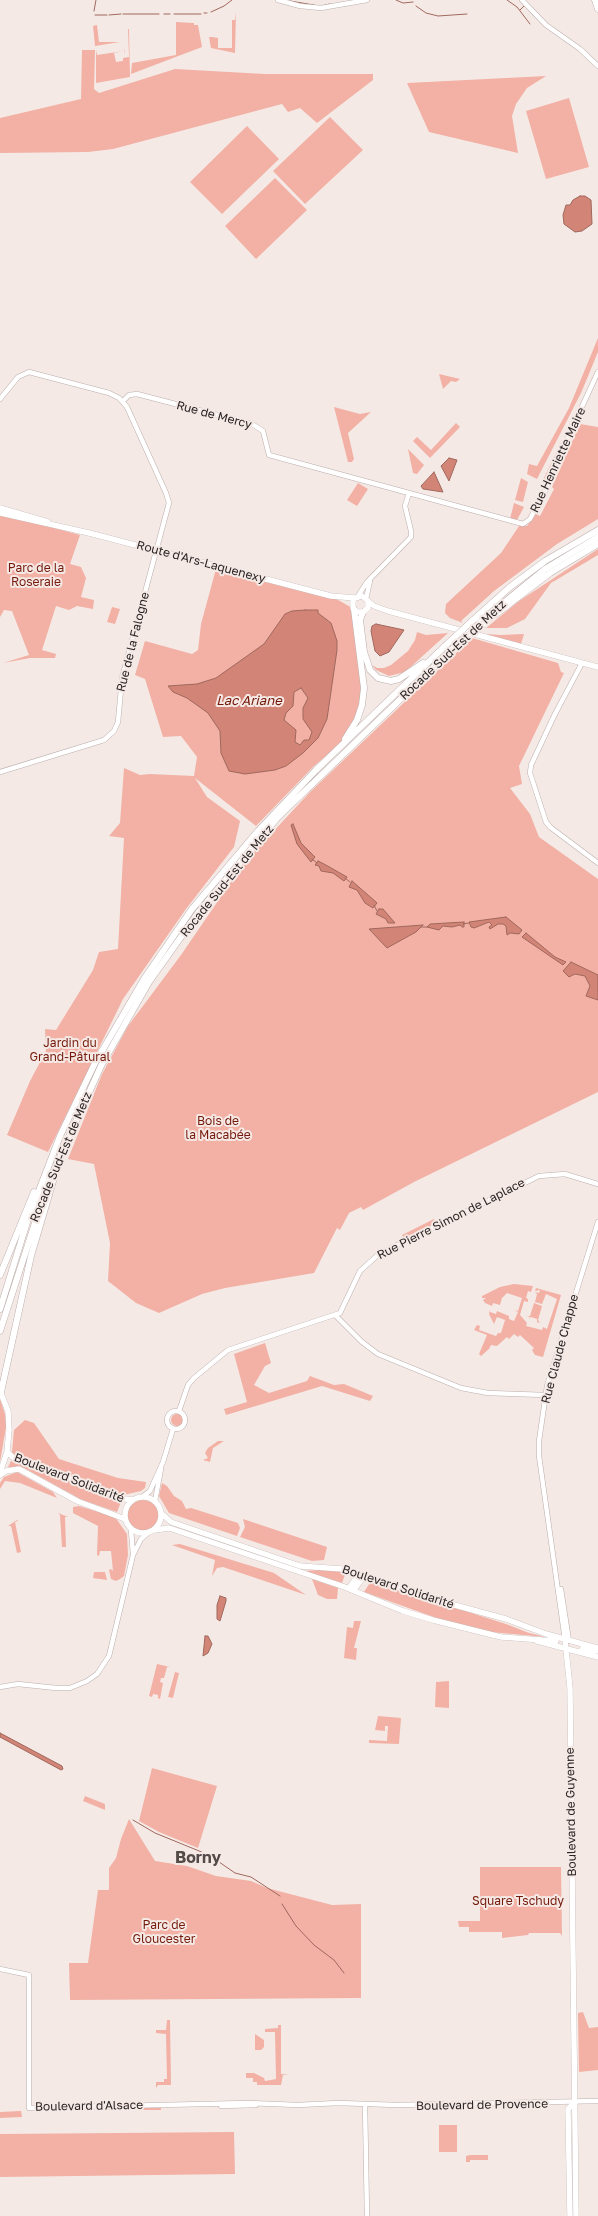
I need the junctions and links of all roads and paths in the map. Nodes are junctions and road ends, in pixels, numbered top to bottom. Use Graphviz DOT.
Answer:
graph roads {
  1 [pos="278,0"];
  2 [pos="365,0"];
  3 [pos="522,0"];
  4 [pos="527,0"];
  5 [pos="595,0"];
  6 [pos="530,8"];
  7 [pos="598,9"];
  8 [pos="598,66"];
  9 [pos="598,372"];
  10 [pos="0,399"];
  11 [pos="123,401"];
  12 [pos="409,493"];
  13 [pos="0,508"];
  14 [pos="0,513"];
  15 [pos="598,525"];
  16 [pos="71,529"];
  17 [pos="598,530"];
  18 [pos="598,537"];
  19 [pos="598,544"];
  20 [pos="156,550"];
  21 [pos="545,561"];
  22 [pos="372,578"];
  23 [pos="331,596"];
  24 [pos="356,597"];
  25 [pos="367,600"];
  26 [pos="353,609"];
  27 [pos="388,611"];
  28 [pos="364,612"];
  29 [pos="482,624"];
  30 [pos="447,649"];
  31 [pos="582,663"];
  32 [pos="598,667"];
  33 [pos="316,770"];
  34 [pos="0,772"];
  35 [pos="598,863"];
  36 [pos="60,1136"];
  37 [pos="63,1148"];
  38 [pos="598,1184"];
  39 [pos="598,1222"];
  40 [pos="0,1275"];
  41 [pos="0,1309"];
  42 [pos="343,1310"];
  43 [pos="336,1316"];
  44 [pos="350,1328"];
  45 [pos="0,1331"];
  46 [pos="1,1392"];
  47 [pos="545,1395"];
  48 [pos="179,1411"];
  49 [pos="174,1429"];
  50 [pos="7,1452"];
  51 [pos="163,1462"];
  52 [pos="0,1474"];
  53 [pos="142,1497"];
  54 [pos="133,1500"];
  55 [pos="155,1501"];
  56 [pos="161,1513"];
  57 [pos="125,1519"];
  58 [pos="131,1530"];
  59 [pos="155,1530"];
  60 [pos="147,1534"];
  61 [pos="133,1555"];
  62 [pos="362,1575"];
  63 [pos="352,1589"];
  64 [pos="568,1645"];
  65 [pos="598,1648"];
  66 [pos="598,1651"];
  67 [pos="598,1657"];
  68 [pos="0,1686"];
  69 [pos="0,1969"];
  70 [pos="598,2102"];
  71 [pos="574,2103"];
  72 [pos="365,2104"];
  73 [pos="572,2170"];
  74 [pos="367,2216"];
  75 [pos="570,2216"];
  76 [pos="576,2216"];
  1 -- 2 [label="street"];
  3 -- 6 [label="street"];
  4 -- 6 [label="street"];
  5 -- 7 [label="highway"];
  6 -- 8 [label="street"];
  9 -- 12 [label="street, Rue Henriette Maire"];
  10 -- 11 [label="street"];
  11 -- 12 [label="street, Rue de Mercy"];
  11 -- 20 [label="street, Rue de la Falogne"];
  12 -- 22 [label="street"];
  13 -- 16 [label="main road, Route d'Ars-Laquenexy"];
  14 -- 16 [label="main road, Route d'Ars-Laquenexy"];
  15 -- 21 [label="highway"];
  16 -- 20 [label="main road, Route d'Ars-Laquenexy"];
  17 -- 21 [label="highway, Rocade Sud-Est de Metz"];
  18 -- 29 [label="highway, Rocade Sud-Est de Metz"];
  19 -- 29 [label="highway"];
  20 -- 23 [label="main road, Route d'Ars-Laquenexy"];
  20 -- 34 [label="street, Rue de la Falogne"];
  21 -- 30 [label="highway, Rocade Sud-Est de Metz, bridge"];
  22 -- 24 [label="street"];
  22 -- 25 [label="street"];
  23 -- 24 [label="main road, Route d'Ars-Laquenexy"];
  23 -- 26 [label="main road, Route d'Ars-Laquenexy"];
  24 -- 25 [label="main road"];
  24 -- 26 [label="main road"];
  25 -- 27 [label="main road"];
  25 -- 28 [label="main road"];
  26 -- 28 [label="main road"];
  26 -- 33 [label="highway"];
  27 -- 28 [label="main road"];
  27 -- 31 [label="main road"];
  28 -- 30 [label="highway"];
  29 -- 30 [label="highway, Rocade Sud-Est de Metz, bridge"];
  30 -- 33 [label="highway, Rocade Sud-Est de Metz"];
  30 -- 37 [label="highway, Rocade Sud-Est de Metz"];
  31 -- 32 [label="main road"];
  31 -- 35 [label="street"];
  33 -- 36 [label="highway, Rocade Sud-Est de Metz"];
  36 -- 40 [label="highway"];
  36 -- 41 [label="highway, Rocade Sud-Est de Metz"];
  37 -- 45 [label="highway, Rocade Sud-Est de Metz"];
  37 -- 46 [label="highway"];
  38 -- 42 [label="street, Rue Pierre Simon de Laplace"];
  39 -- 47 [label="street, Rue Claude Chappe"];
  42 -- 43 [label="street, Rue Pierre Simon de Laplace"];
  42 -- 44 [label="street"];
  43 -- 44 [label="street"];
  43 -- 48 [label="street, Rue Pierre Simon de Laplace"];
  44 -- 47 [label="street"];
  46 -- 50 [label="main road"];
  47 -- 64 [label="street, Rue Claude Chappe"];
  48 -- 49 [label="street"];
  48 -- 49 [label="street"];
  49 -- 51 [label="street"];
  50 -- 52 [label="main road"];
  50 -- 54 [label="main road, Boulevard Solidarité"];
  51 -- 53 [label="street"];
  51 -- 55 [label="street"];
  52 -- 57 [label="main road, Boulevard Solidarité"];
  53 -- 54 [label="main road"];
  53 -- 55 [label="main road"];
  54 -- 57 [label="main road"];
  55 -- 56 [label="main road"];
  56 -- 59 [label="main road"];
  56 -- 62 [label="main road, Boulevard Solidarité"];
  57 -- 58 [label="main road"];
  58 -- 60 [label="main road"];
  58 -- 61 [label="street"];
  59 -- 60 [label="main road"];
  59 -- 63 [label="main road, Boulevard Solidarité"];
  60 -- 61 [label="street"];
  61 -- 68 [label="street"];
  62 -- 63 [label="main road"];
  62 -- 64 [label="main road, Boulevard Solidarité"];
  63 -- 64 [label="main road, Boulevard Solidarité"];
  64 -- 65 [label="main road, Boulevard Solidarité"];
  64 -- 66 [label="main road, Boulevard Solidarité"];
  64 -- 67 [label="main road, Boulevard Solidarité"];
  64 -- 71 [label="main road, Boulevard de Guyenne"];
  69 -- 72 [label="street, Boulevard d'Alsace"];
  70 -- 71 [label="street, Boulevard de Provence"];
  71 -- 72 [label="street, Boulevard de Provence"];
  71 -- 73 [label="main road, Boulevard de Guyenne"];
  72 -- 74 [label="street"];
  73 -- 75 [label="main road, Boulevard de Guyenne"];
  73 -- 76 [label="main road, Boulevard de Guyenne"];
}
